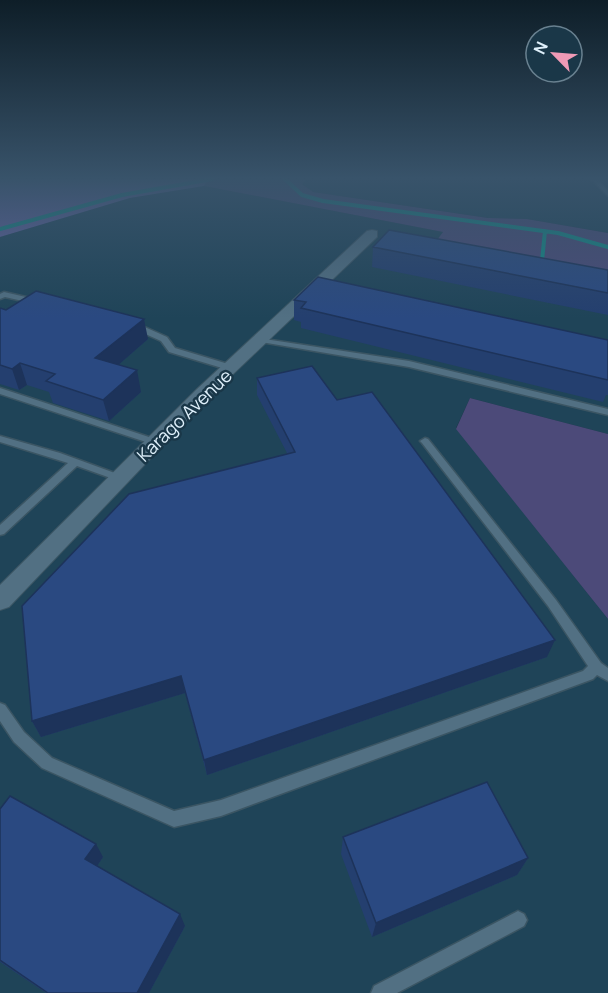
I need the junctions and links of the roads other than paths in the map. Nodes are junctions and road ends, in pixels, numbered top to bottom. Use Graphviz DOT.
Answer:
graph roads {
  1 [pos="371,239"];
  2 [pos="0,297"];
  3 [pos="50,305"];
  4 [pos="130,325"];
  5 [pos="261,340"];
  6 [pos="232,368"];
  7 [pos="0,391"];
  8 [pos="608,412"];
  9 [pos="0,439"];
  10 [pos="425,441"];
  11 [pos="156,442"];
  12 [pos="75,462"];
  13 [pos="119,478"];
  14 [pos="0,531"];
  15 [pos="0,600"];
  16 [pos="602,671"];
  17 [pos="0,709"];
  18 [pos="518,920"];
  19 [pos="380,993"];
  1 -- 5 [label="street, Karago Avenue"];
  2 -- 3 [label="lane"];
  4 -- 6 [label="lane"];
  5 -- 6 [label="street, Karago Avenue"];
  5 -- 8 [label="lane"];
  6 -- 11 [label="street, Karago Avenue"];
  7 -- 11 [label="lane"];
  9 -- 12 [label="lane"];
  10 -- 16 [label="lane"];
  11 -- 13 [label="street, Karago Avenue"];
  12 -- 13 [label="lane"];
  12 -- 14 [label="lane"];
  13 -- 15 [label="street, Karago Avenue"];
  16 -- 17 [label="lane"];
  18 -- 19 [label="lane"];
}
